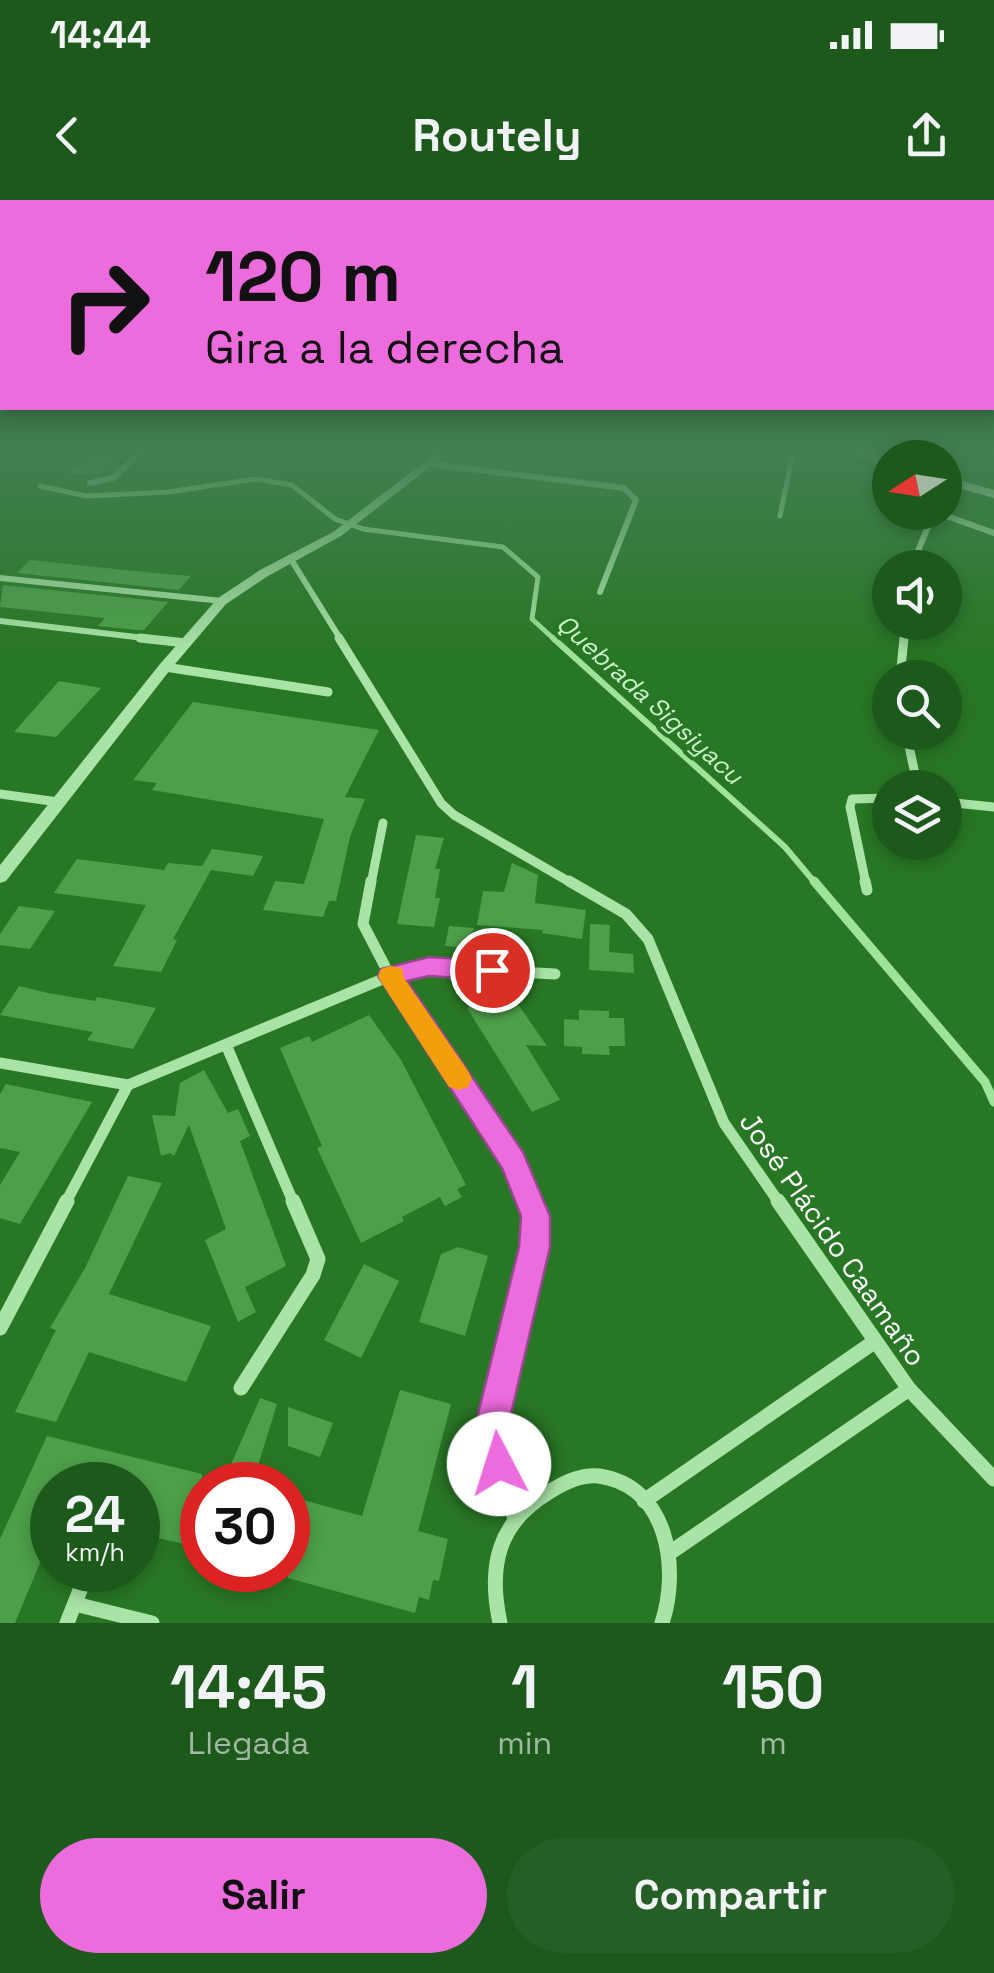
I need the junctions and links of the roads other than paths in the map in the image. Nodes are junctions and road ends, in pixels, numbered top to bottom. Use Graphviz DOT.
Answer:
graph roads {
  1 [pos="357,519"];
  2 [pos="628,519"];
  3 [pos="962,521"];
  4 [pos="994,532"];
  5 [pos="292,561"];
  6 [pos="0,578"];
  7 [pos="600,592"];
  8 [pos="222,601"];
  9 [pos="0,621"];
  10 [pos="186,643"];
  11 [pos="165,667"];
  12 [pos="328,692"];
  13 [pos="0,794"];
  14 [pos="872,797"];
  15 [pos="58,802"];
  16 [pos="962,804"];
  17 [pos="994,807"];
  18 [pos="383,823"];
  19 [pos="0,878"];
  20 [pos="868,890"];
  21 [pos="555,974"];
  22 [pos="390,976"];
  23 [pos="227,1046"];
  24 [pos="0,1063"];
  25 [pos="128,1086"];
  26 [pos="0,1328"];
  27 [pos="874,1342"];
  28 [pos="241,1388"];
  29 [pos="909,1389"];
  30 [pos="994,1479"];
  31 [pos="644,1501"];
  32 [pos="514,1516"];
  33 [pos="671,1552"];
  34 [pos="80,1592"];
  35 [pos="75,1604"];
  36 [pos="67,1623"];
  37 [pos="152,1623"];
  38 [pos="500,1623"];
  39 [pos="662,1623"];
  1 -- 5 [label="street"];
  2 -- 7 [label="street"];
  3 -- 4 [label="street"];
  5 -- 8 [label="street"];
  5 -- 27 [label="street, José Plácido Caamaño"];
  6 -- 8 [label="street"];
  8 -- 10 [label="street"];
  9 -- 10 [label="street"];
  10 -- 11 [label="street"];
  11 -- 12 [label="street"];
  11 -- 15 [label="street"];
  13 -- 15 [label="street"];
  14 -- 20 [label="street"];
  15 -- 19 [label="street"];
  16 -- 17 [label="street"];
  18 -- 22 [label="street"];
  21 -- 22 [label="street"];
  22 -- 23 [label="street"];
  22 -- 32 [label="street"];
  23 -- 25 [label="street"];
  23 -- 28 [label="street"];
  24 -- 25 [label="street"];
  25 -- 26 [label="street"];
  27 -- 29 [label="street, José Plácido Caamaño"];
  27 -- 31 [label="street"];
  29 -- 30 [label="street, José Plácido Caamaño"];
  29 -- 33 [label="street"];
  31 -- 32 [label="street"];
  31 -- 33 [label="street"];
  32 -- 38 [label="street"];
  33 -- 39 [label="street"];
  34 -- 35 [label="street"];
  35 -- 36 [label="street"];
  35 -- 37 [label="street"];
}
